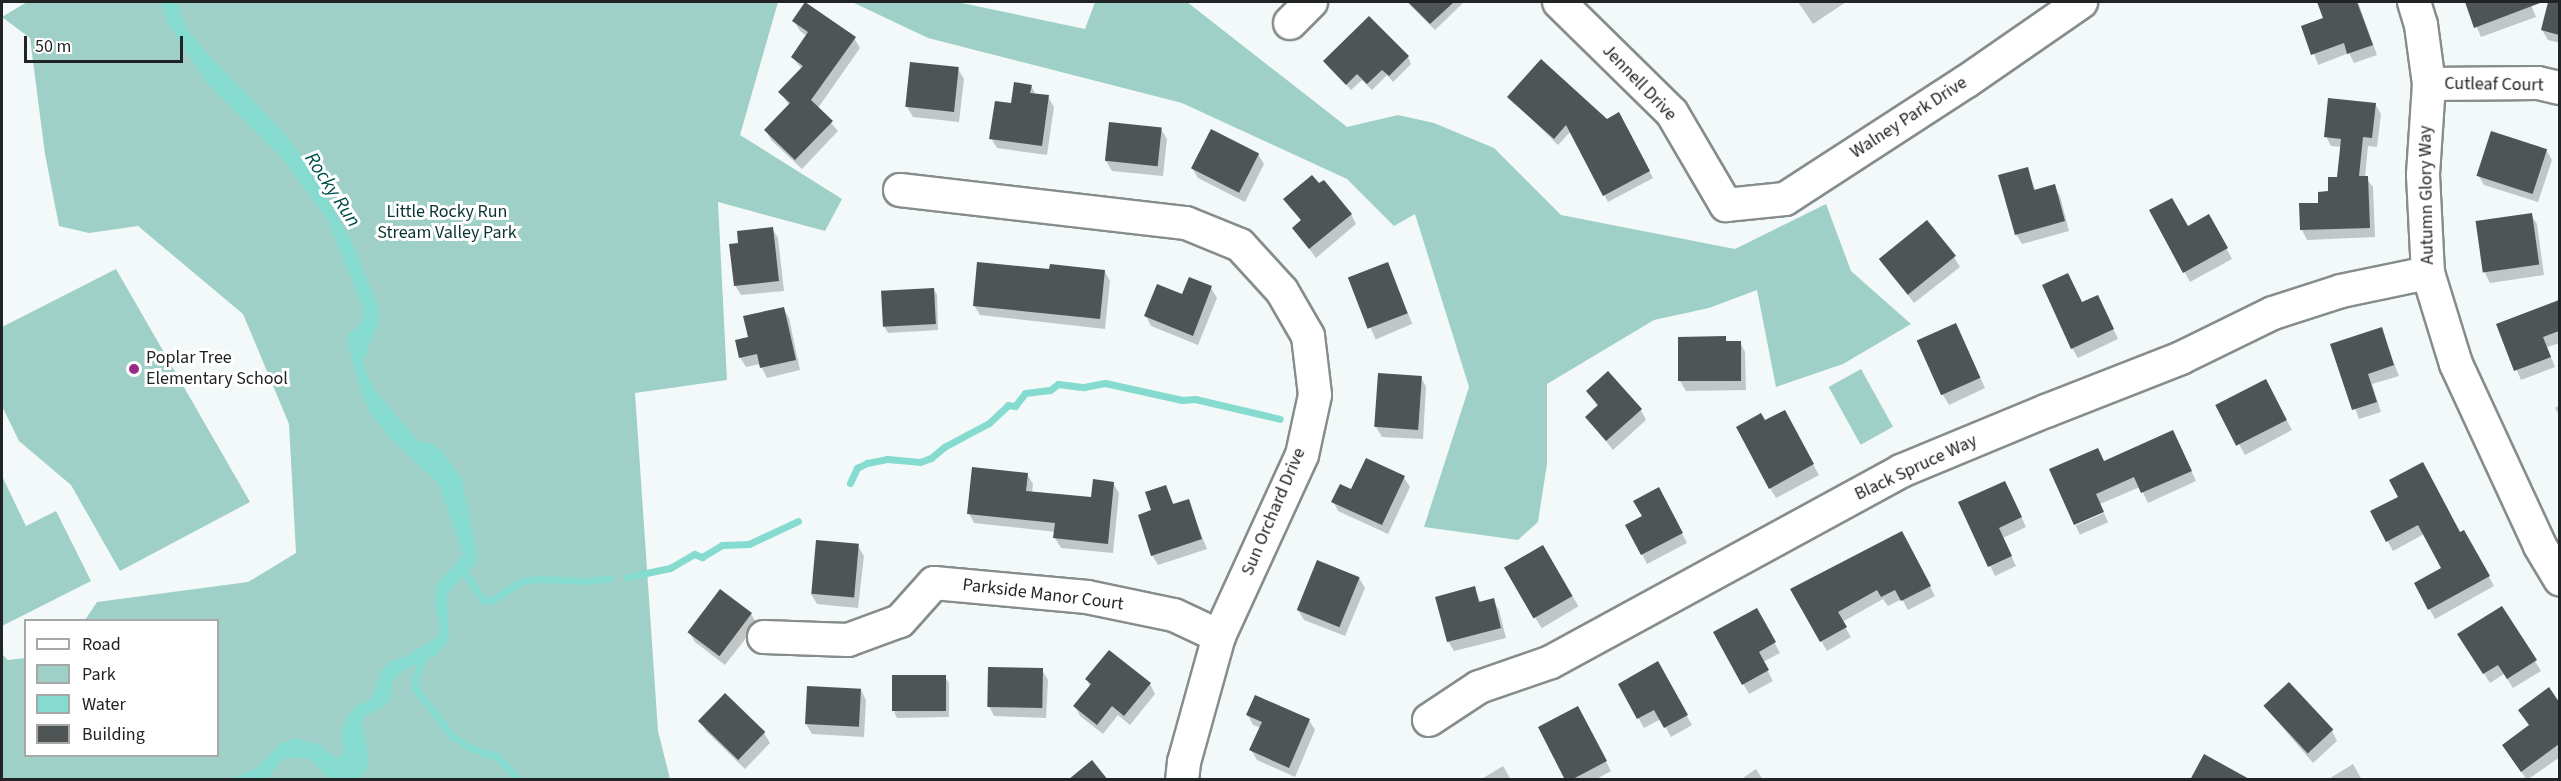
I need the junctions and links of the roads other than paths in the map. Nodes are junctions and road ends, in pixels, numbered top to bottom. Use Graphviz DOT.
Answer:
graph roads {
  1 [pos="1559,2"];
  2 [pos="2081,2"];
  3 [pos="2414,2"];
  4 [pos="2429,84"];
  5 [pos="2559,88"];
  6 [pos="900,190"];
  7 [pos="1726,205"];
  8 [pos="2428,273"];
  9 [pos="2559,579"];
  10 [pos="1219,636"];
  11 [pos="764,637"];
  12 [pos="1429,720"];
  13 [pos="1182,780"];
  1 -- 7 [label="street, Jennell Drive"];
  2 -- 7 [label="street, Walney Park Drive"];
  3 -- 4 [label="street, Autumn Glory Way"];
  4 -- 5 [label="street, Cutleaf Court"];
  4 -- 8 [label="street, Autumn Glory Way"];
  6 -- 10 [label="street, Sun Orchard Drive"];
  8 -- 9 [label="street, Autumn Glory Way"];
  8 -- 12 [label="street, Black Spruce Way"];
  10 -- 11 [label="street, Parkside Manor Court"];
  10 -- 13 [label="street, Sun Orchard Drive"];
}
